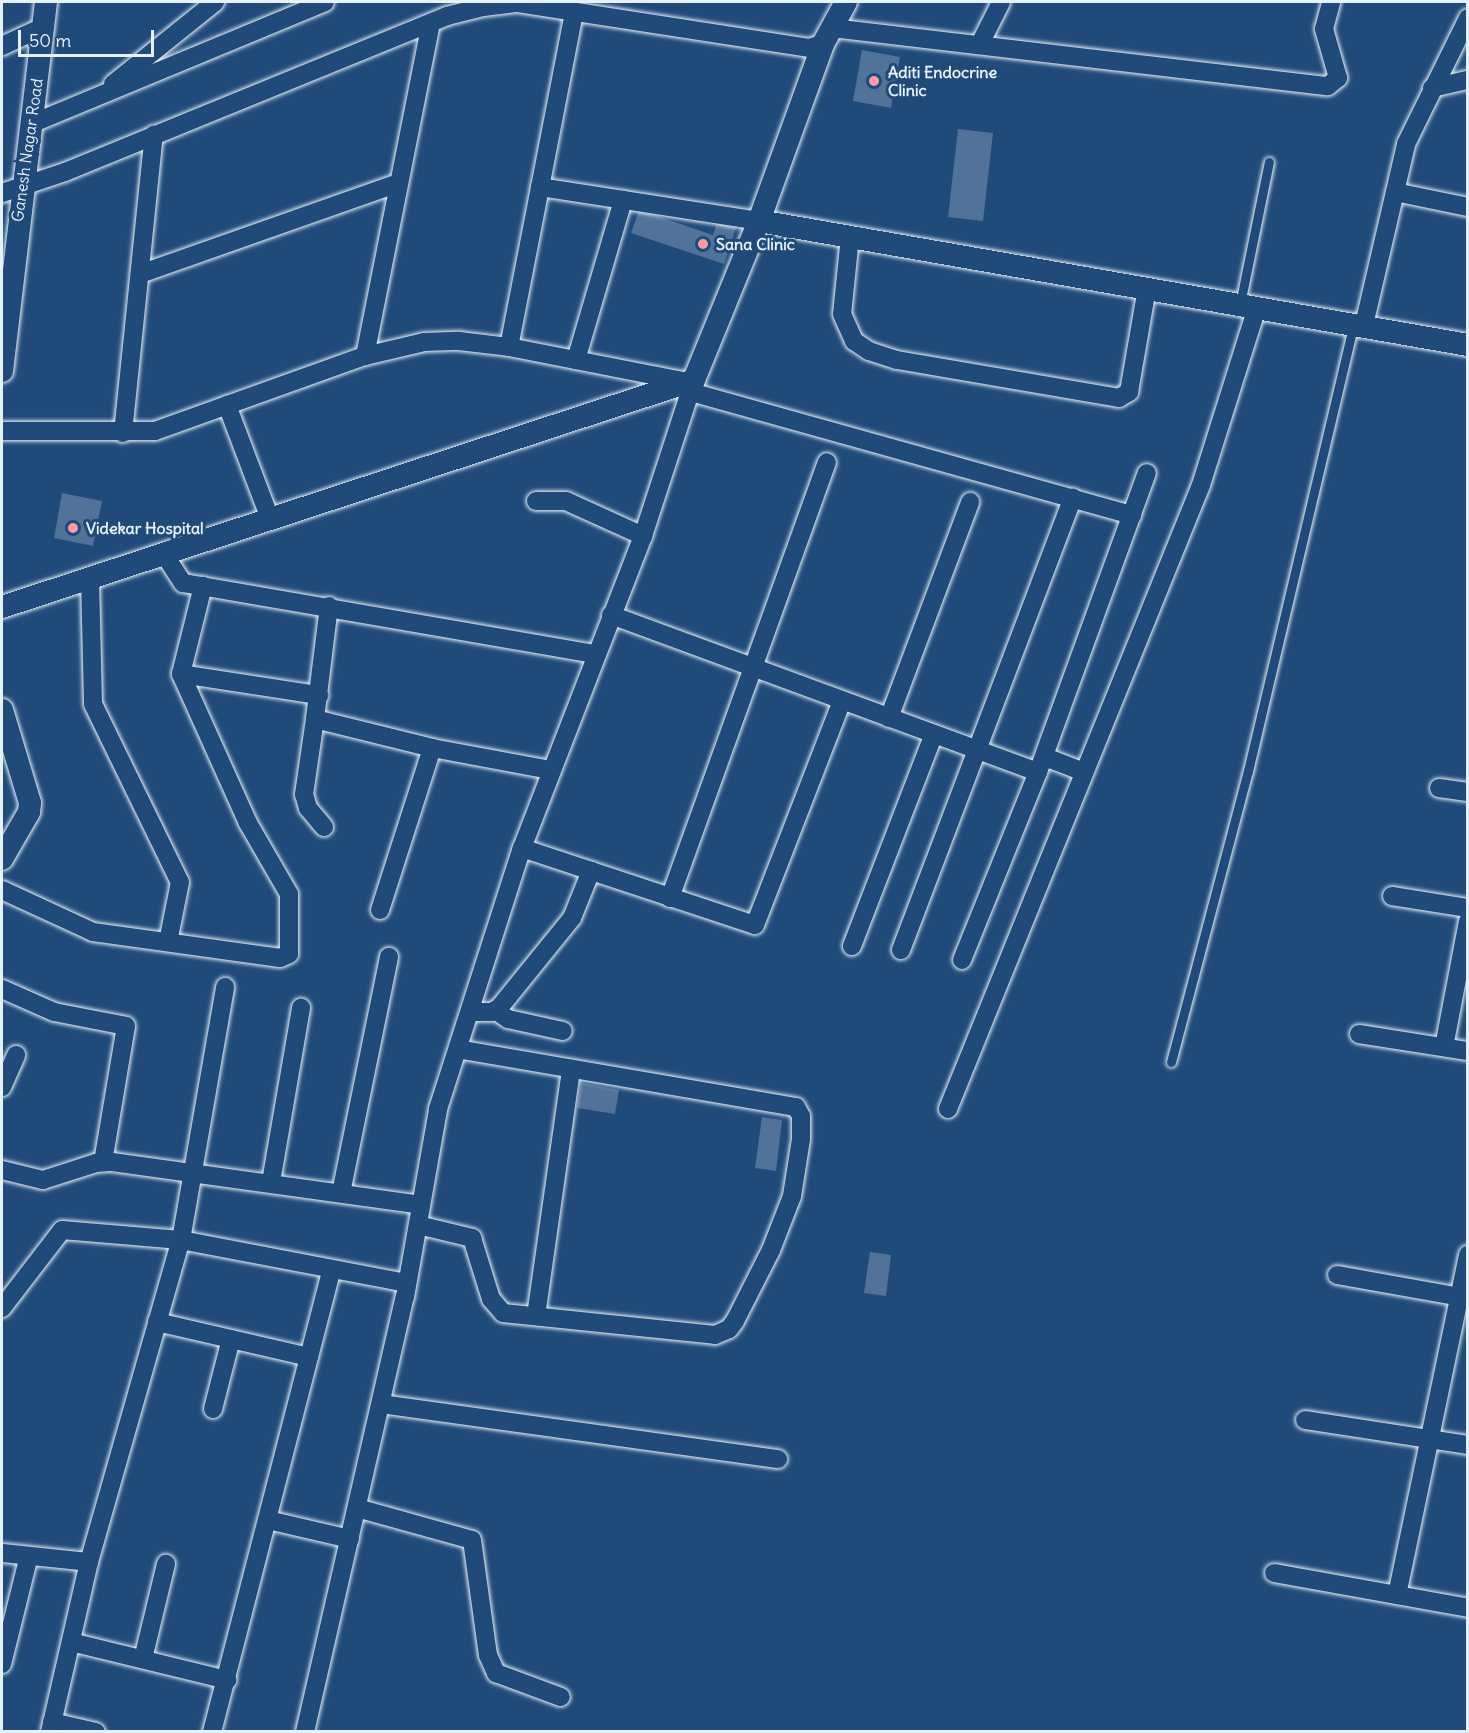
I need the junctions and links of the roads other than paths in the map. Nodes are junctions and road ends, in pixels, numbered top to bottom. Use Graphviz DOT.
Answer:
graph roads {
  1 [pos="47,2"];
  2 [pos="215,2"];
  3 [pos="325,2"];
  4 [pos="846,2"];
  5 [pos="1001,2"];
  6 [pos="1331,2"];
  7 [pos="574,12"];
  8 [pos="1467,18"];
  9 [pos="431,23"];
  10 [pos="43,27"];
  11 [pos="827,36"];
  12 [pos="980,44"];
  13 [pos="2,46"];
  14 [pos="1467,80"];
  15 [pos="1432,88"];
  16 [pos="98,96"];
  17 [pos="32,124"];
  18 [pos="154,135"];
  19 [pos="1269,162"];
  20 [pos="398,183"];
  21 [pos="540,187"];
  22 [pos="11,191"];
  23 [pos="1395,192"];
  24 [pos="623,200"];
  25 [pos="1467,207"];
  26 [pos="759,221"];
  27 [pos="850,237"];
  28 [pos="140,274"];
  29 [pos="1147,288"];
  30 [pos="1249,306"];
  31 [pos="1359,325"];
  32 [pos="3,344"];
  33 [pos="1467,345"];
  34 [pos="509,347"];
  35 [pos="365,356"];
  36 [pos="576,360"];
  37 [pos="2,371"];
  38 [pos="691,385"];
  39 [pos="227,405"];
  40 [pos="2,431"];
  41 [pos="123,433"];
  42 [pos="827,462"];
  43 [pos="1147,473"];
  44 [pos="1073,498"];
  45 [pos="536,501"];
  46 [pos="970,502"];
  47 [pos="1132,515"];
  48 [pos="270,519"];
  49 [pos="644,536"];
  50 [pos="164,554"];
  51 [pos="90,579"];
  52 [pos="203,586"];
  53 [pos="329,606"];
  54 [pos="2,607"];
  55 [pos="611,615"];
  56 [pos="595,654"];
  57 [pos="751,667"];
  58 [pos="181,674"];
  59 [pos="319,695"];
  60 [pos="842,701"];
  61 [pos="2,710"];
  62 [pos="889,718"];
  63 [pos="315,719"];
  64 [pos="934,734"];
  65 [pos="432,748"];
  66 [pos="978,750"];
  67 [pos="1041,765"];
  68 [pos="551,770"];
  69 [pos="1084,772"];
  70 [pos="1439,788"];
  71 [pos="1467,792"];
  72 [pos="324,827"];
  73 [pos="522,848"];
  74 [pos="2,859"];
  75 [pos="591,872"];
  76 [pos="2,890"];
  77 [pos="1392,896"];
  78 [pos="670,898"];
  79 [pos="1467,908"];
  80 [pos="380,910"];
  81 [pos="1467,921"];
  82 [pos="168,942"];
  83 [pos="852,946"];
  84 [pos="901,950"];
  85 [pos="389,957"];
  86 [pos="962,960"];
  87 [pos="225,987"];
  88 [pos="2,989"];
  89 [pos="301,1008"];
  90 [pos="495,1010"];
  91 [pos="470,1012"];
  92 [pos="563,1031"];
  93 [pos="1359,1034"];
  94 [pos="1444,1047"];
  95 [pos="458,1049"];
  96 [pos="1467,1051"];
  97 [pos="16,1055"];
  98 [pos="1171,1062"];
  99 [pos="571,1069"];
  100 [pos="2,1087"];
  101 [pos="948,1109"];
  102 [pos="103,1162"];
  103 [pos="2,1170"];
  104 [pos="193,1171"];
  105 [pos="272,1182"];
  106 [pos="341,1193"];
  107 [pos="421,1205"];
  108 [pos="418,1225"];
  109 [pos="181,1240"];
  110 [pos="1467,1254"];
  111 [pos="332,1269"];
  112 [pos="1337,1275"];
  113 [pos="407,1283"];
  114 [pos="1463,1292"];
  115 [pos="2,1308"];
  116 [pos="536,1316"];
  117 [pos="157,1322"];
  118 [pos="231,1339"];
  119 [pos="309,1357"];
  120 [pos="381,1404"];
  121 [pos="213,1409"];
  122 [pos="1305,1420"];
  123 [pos="1428,1438"];
  124 [pos="1467,1445"];
  125 [pos="778,1459"];
  126 [pos="357,1508"];
  127 [pos="268,1520"];
  128 [pos="350,1539"];
  129 [pos="2,1553"];
  130 [pos="28,1556"];
  131 [pos="89,1562"];
  132 [pos="166,1564"];
  133 [pos="1274,1573"];
  134 [pos="1397,1595"];
  135 [pos="1467,1608"];
  136 [pos="71,1642"];
  137 [pos="142,1659"];
  138 [pos="2,1664"];
  139 [pos="227,1680"];
  140 [pos="561,1697"];
  141 [pos="51,1727"];
  142 [pos="96,1731"];
  143 [pos="212,1731"];
  144 [pos="304,1731"];
  1 -- 10 [label="street, Ganesh Nagar Road"];
  2 -- 16 [label="street"];
  3 -- 16 [label="street"];
  4 -- 11 [label="street"];
  5 -- 12 [label="street"];
  6 -- 12 [label="street"];
  7 -- 9 [label="street"];
  7 -- 11 [label="street"];
  7 -- 21 [label="street"];
  8 -- 15 [label="street"];
  9 -- 18 [label="street"];
  9 -- 20 [label="street"];
  10 -- 13 [label="street"];
  10 -- 17 [label="street, Ganesh Nagar Road"];
  11 -- 12 [label="street"];
  11 -- 26 [label="street"];
  14 -- 15 [label="street"];
  15 -- 23 [label="street"];
  16 -- 17 [label="street"];
  17 -- 22 [label="street, Ganesh Nagar Road"];
  18 -- 22 [label="street"];
  18 -- 28 [label="street"];
  19 -- 30 [label="lane"];
  20 -- 28 [label="street"];
  20 -- 35 [label="street"];
  21 -- 24 [label="street"];
  21 -- 34 [label="street"];
  22 -- 32 [label="street, Ganesh Nagar Road"];
  23 -- 25 [label="street"];
  23 -- 31 [label="street"];
  24 -- 26 [label="street"];
  24 -- 36 [label="street"];
  26 -- 27 [label="street"];
  26 -- 38 [label="street"];
  27 -- 29 [label="street"];
  27 -- 29 [label="street"];
  28 -- 41 [label="street"];
  29 -- 30 [label="street"];
  30 -- 31 [label="street"];
  30 -- 69 [label="street"];
  31 -- 33 [label="street"];
  31 -- 98 [label="lane"];
  32 -- 37 [label="street, Ganesh Nagar Road"];
  34 -- 35 [label="street"];
  34 -- 36 [label="street"];
  35 -- 39 [label="street"];
  36 -- 38 [label="street"];
  38 -- 44 [label="street"];
  38 -- 48 [label="street"];
  38 -- 49 [label="street"];
  39 -- 41 [label="street"];
  39 -- 48 [label="street"];
  40 -- 41 [label="street"];
  42 -- 57 [label="street"];
  43 -- 47 [label="street"];
  44 -- 47 [label="street"];
  44 -- 66 [label="street"];
  45 -- 49 [label="street"];
  46 -- 62 [label="street"];
  47 -- 67 [label="street"];
  48 -- 50 [label="street"];
  49 -- 55 [label="street"];
  50 -- 51 [label="street"];
  50 -- 52 [label="street"];
  51 -- 54 [label="street"];
  51 -- 82 [label="street"];
  52 -- 53 [label="street"];
  52 -- 58 [label="street"];
  53 -- 56 [label="street"];
  53 -- 59 [label="street"];
  55 -- 56 [label="street"];
  55 -- 57 [label="street"];
  56 -- 68 [label="street"];
  57 -- 60 [label="street"];
  57 -- 78 [label="street"];
  58 -- 59 [label="street"];
  58 -- 82 [label="street"];
  59 -- 63 [label="street"];
  60 -- 62 [label="street"];
  60 -- 78 [label="street"];
  61 -- 74 [label="street"];
  62 -- 64 [label="street"];
  63 -- 65 [label="street"];
  63 -- 72 [label="street"];
  64 -- 66 [label="street"];
  64 -- 83 [label="street"];
  65 -- 68 [label="street"];
  65 -- 80 [label="street"];
  66 -- 67 [label="street"];
  66 -- 84 [label="street"];
  67 -- 69 [label="street"];
  67 -- 86 [label="street"];
  68 -- 73 [label="street"];
  69 -- 101 [label="street"];
  70 -- 71 [label="street"];
  73 -- 75 [label="street"];
  73 -- 91 [label="street"];
  75 -- 78 [label="street"];
  75 -- 90 [label="street"];
  76 -- 82 [label="street"];
  77 -- 79 [label="street"];
  81 -- 94 [label="street"];
  85 -- 106 [label="street"];
  87 -- 104 [label="street"];
  88 -- 102 [label="street"];
  89 -- 105 [label="street"];
  90 -- 91 [label="street"];
  90 -- 92 [label="street"];
  91 -- 95 [label="street"];
  93 -- 94 [label="street"];
  94 -- 96 [label="street"];
  95 -- 99 [label="street"];
  95 -- 107 [label="street"];
  97 -- 100 [label="street"];
  99 -- 116 [label="street"];
  99 -- 116 [label="street"];
  102 -- 103 [label="street"];
  102 -- 104 [label="street"];
  104 -- 105 [label="street"];
  104 -- 109 [label="street"];
  105 -- 106 [label="street"];
  106 -- 107 [label="street"];
  107 -- 108 [label="street"];
  108 -- 113 [label="street"];
  108 -- 116 [label="street"];
  109 -- 111 [label="street"];
  109 -- 115 [label="street"];
  109 -- 117 [label="street"];
  110 -- 114 [label="street"];
  111 -- 113 [label="street"];
  111 -- 119 [label="street"];
  112 -- 114 [label="street"];
  113 -- 120 [label="street"];
  114 -- 123 [label="street"];
  117 -- 118 [label="street"];
  117 -- 131 [label="street"];
  118 -- 119 [label="street"];
  118 -- 121 [label="street"];
  119 -- 127 [label="street"];
  120 -- 125 [label="street"];
  120 -- 126 [label="street"];
  122 -- 123 [label="street"];
  123 -- 124 [label="street"];
  123 -- 134 [label="street"];
  126 -- 128 [label="street"];
  126 -- 140 [label="street"];
  127 -- 128 [label="street"];
  127 -- 139 [label="street"];
  128 -- 144 [label="street"];
  129 -- 130 [label="street"];
  130 -- 131 [label="street"];
  130 -- 138 [label="street"];
  131 -- 136 [label="street"];
  132 -- 137 [label="street"];
  133 -- 134 [label="street"];
  134 -- 135 [label="street"];
  136 -- 137 [label="street"];
  136 -- 141 [label="street"];
  137 -- 139 [label="street"];
  139 -- 143 [label="street"];
  141 -- 142 [label="street"];
}
